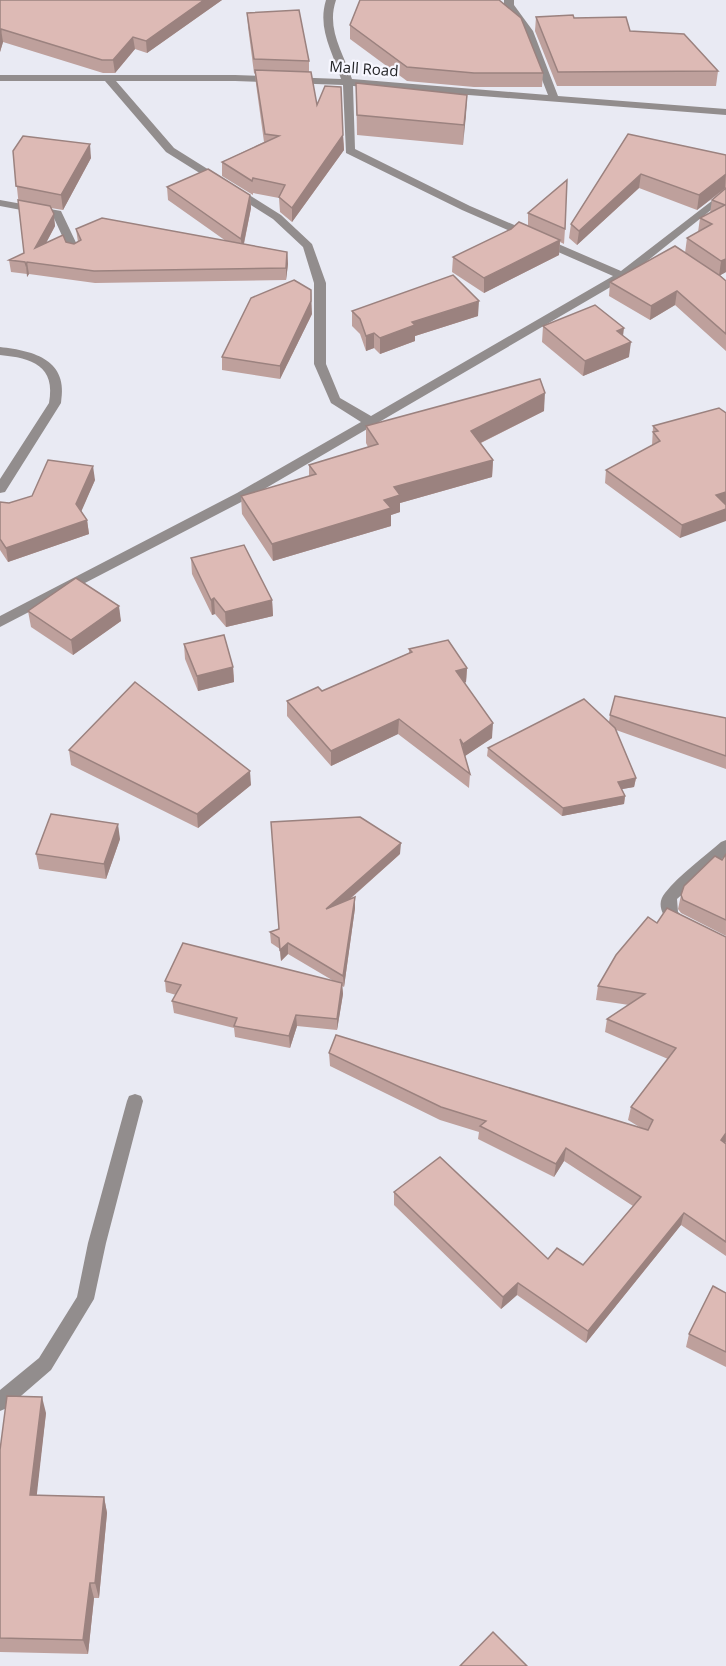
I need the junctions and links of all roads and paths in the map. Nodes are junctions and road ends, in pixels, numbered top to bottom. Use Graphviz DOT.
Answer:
graph roads {
  1 [pos="331,0"];
  2 [pos="509,0"];
  3 [pos="107,77"];
  4 [pos="0,78"];
  5 [pos="347,81"];
  6 [pos="554,98"];
  7 [pos="726,112"];
  8 [pos="726,193"];
  9 [pos="0,203"];
  10 [pos="74,251"];
  11 [pos="622,276"];
  12 [pos="0,351"];
  13 [pos="371,422"];
  14 [pos="0,489"];
  15 [pos="3,615"];
  16 [pos="726,846"];
  17 [pos="694,929"];
  18 [pos="135,1101"];
  19 [pos="0,1402"];
  1 -- 5 [label="street"];
  2 -- 6 [label="street"];
  3 -- 4 [label="street, Mall Road"];
  3 -- 5 [label="street, Mall Road"];
  3 -- 13 [label="street"];
  5 -- 6 [label="street, Mall Road"];
  5 -- 11 [label="street"];
  6 -- 7 [label="street, Mall Road"];
  8 -- 11 [label="street"];
  9 -- 10 [label="street"];
  11 -- 13 [label="street"];
  12 -- 14 [label="street"];
  13 -- 15 [label="street"];
  16 -- 17 [label="street"];
  18 -- 19 [label="street"];
}
